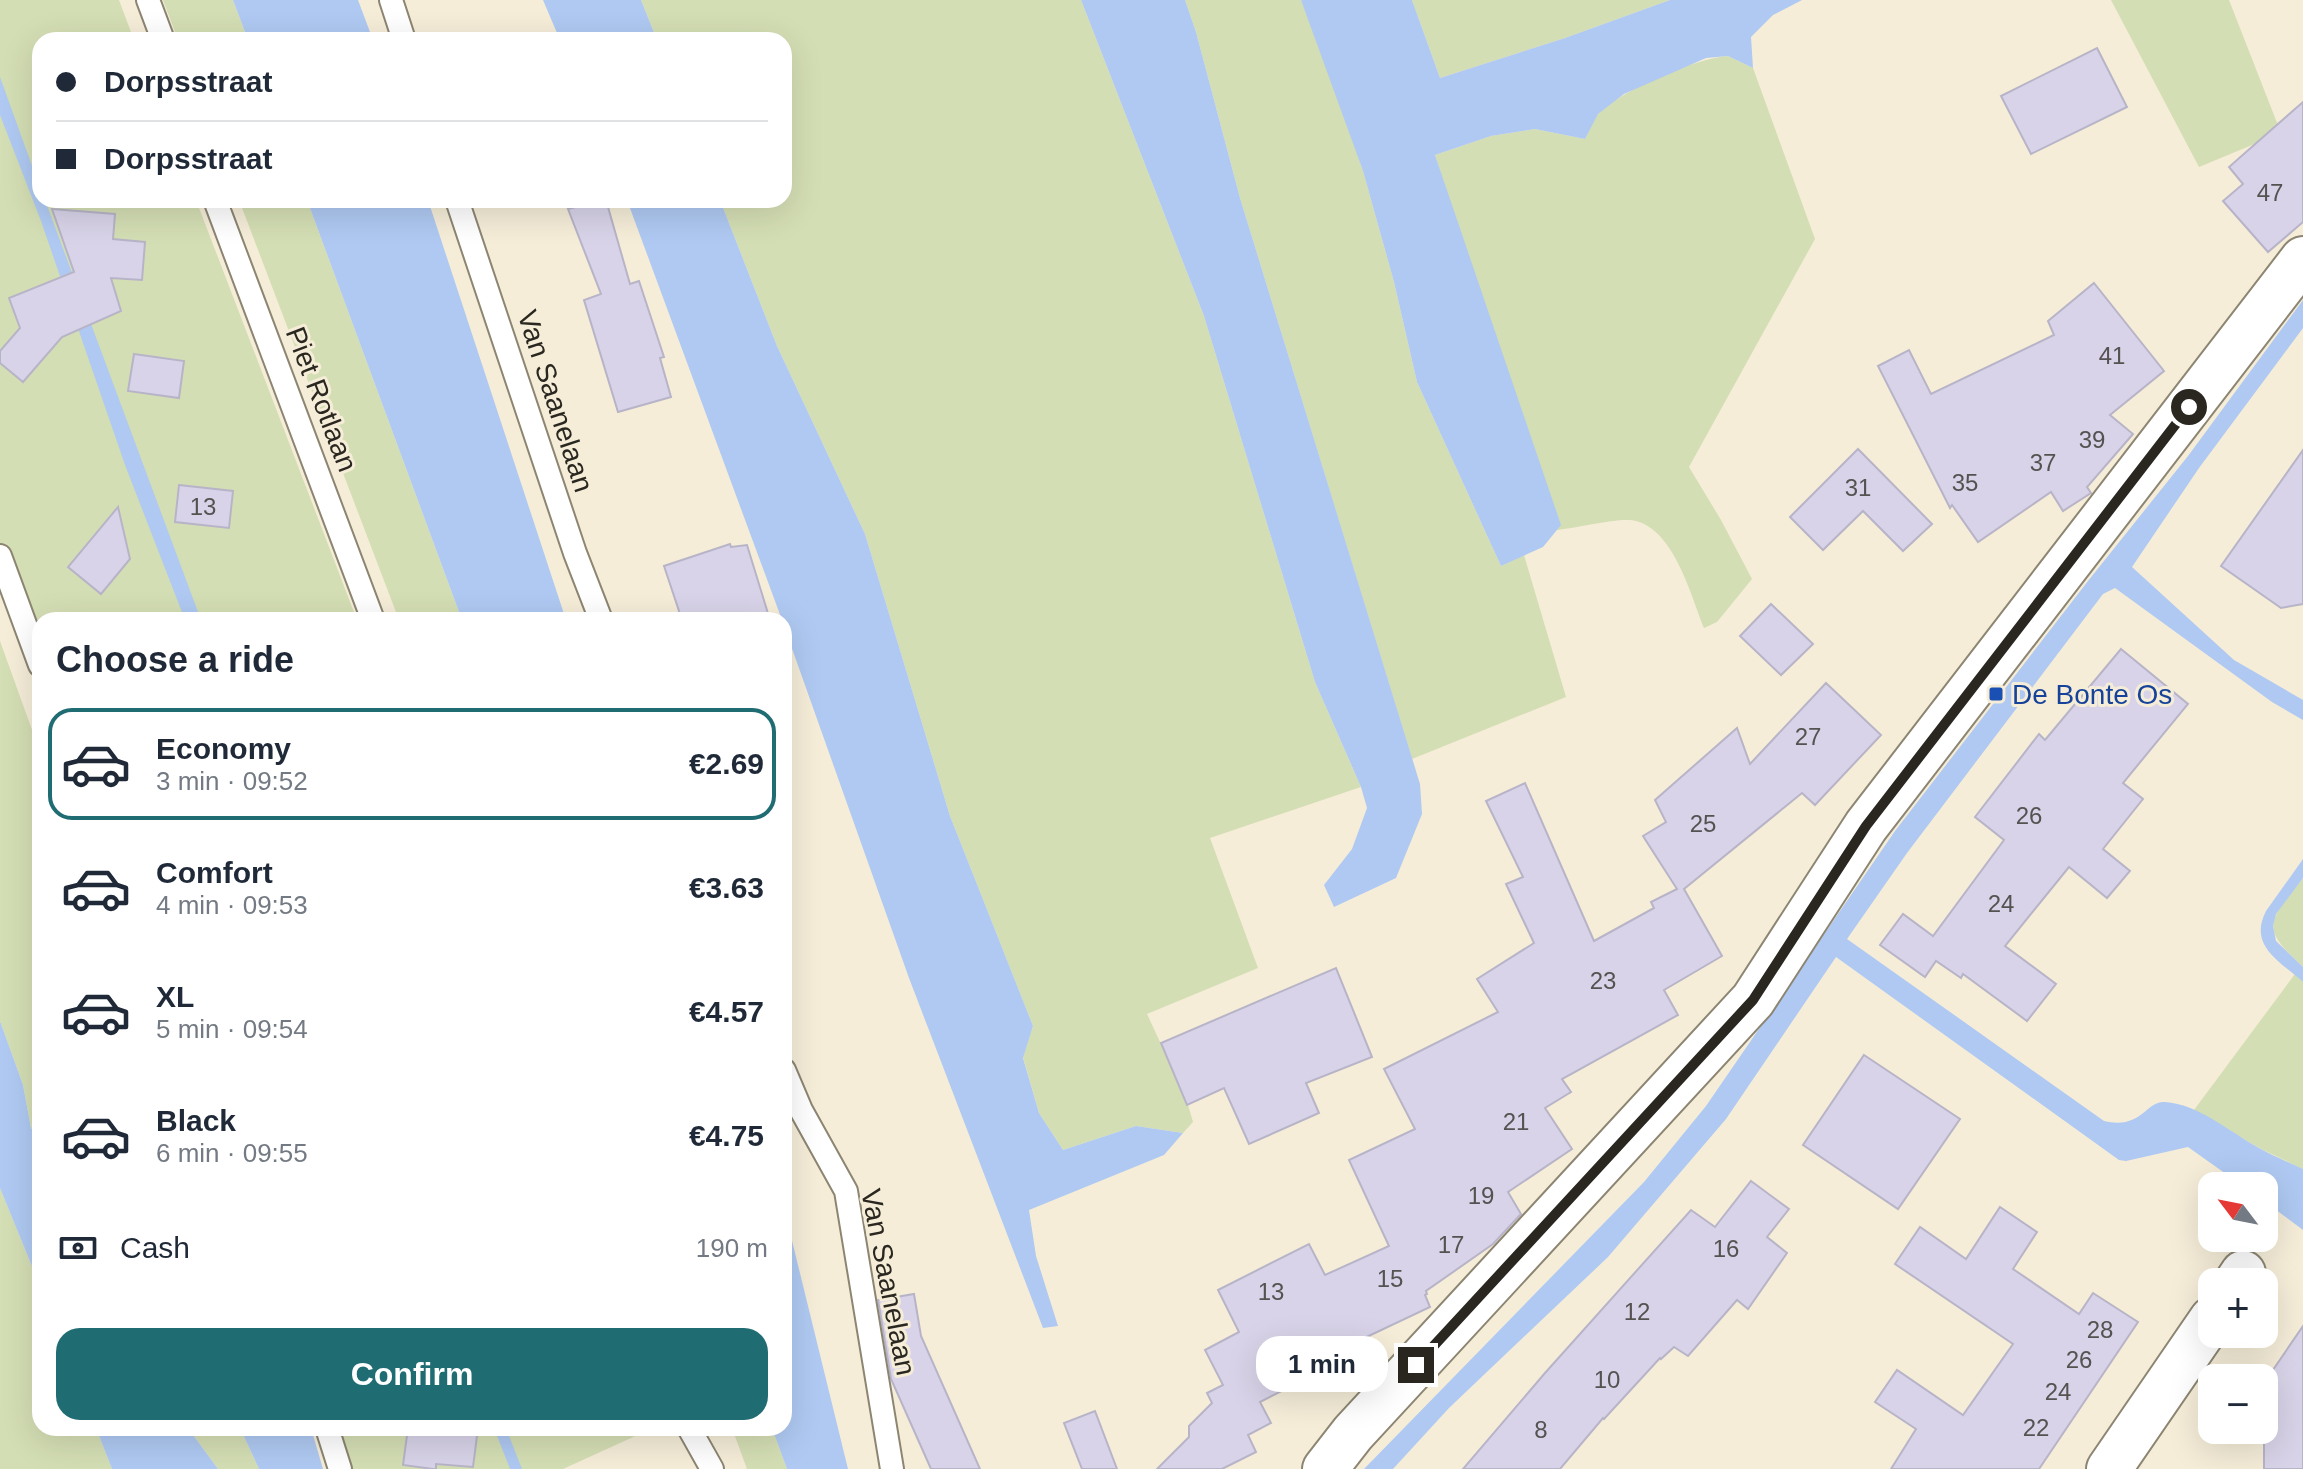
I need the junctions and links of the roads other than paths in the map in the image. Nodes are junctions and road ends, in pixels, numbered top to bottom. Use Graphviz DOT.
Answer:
graph roads {
  1 [pos="148,0"];
  2 [pos="391,0"];
  3 [pos="160,32"];
  4 [pos="401,32"];
  5 [pos="218,208"];
  6 [pos="460,208"];
  7 [pos="2303,259"];
  8 [pos="0,556"];
  9 [pos="370,612"];
  10 [pos="598,612"];
  11 [pos="32,643"];
  12 [pos="792,1089"];
  13 [pos="2198,1339"];
  14 [pos="330,1436"];
  15 [pos="693,1436"];
  16 [pos="340,1469"];
  17 [pos="712,1469"];
  18 [pos="892,1469"];
  19 [pos="1325,1469"];
  20 [pos="2109,1469"];
  1 -- 3 [label="lane"];
  2 -- 4 [label="lane"];
  5 -- 9 [label="lane, Piet Rotlaan"];
  6 -- 10 [label="lane, Van Saanelaan"];
  7 -- 19 [label="street"];
  8 -- 11 [label="lane"];
  12 -- 18 [label="lane, Van Saanelaan"];
  13 -- 20 [label="street"];
  14 -- 16 [label="lane"];
  15 -- 17 [label="lane"];
}
